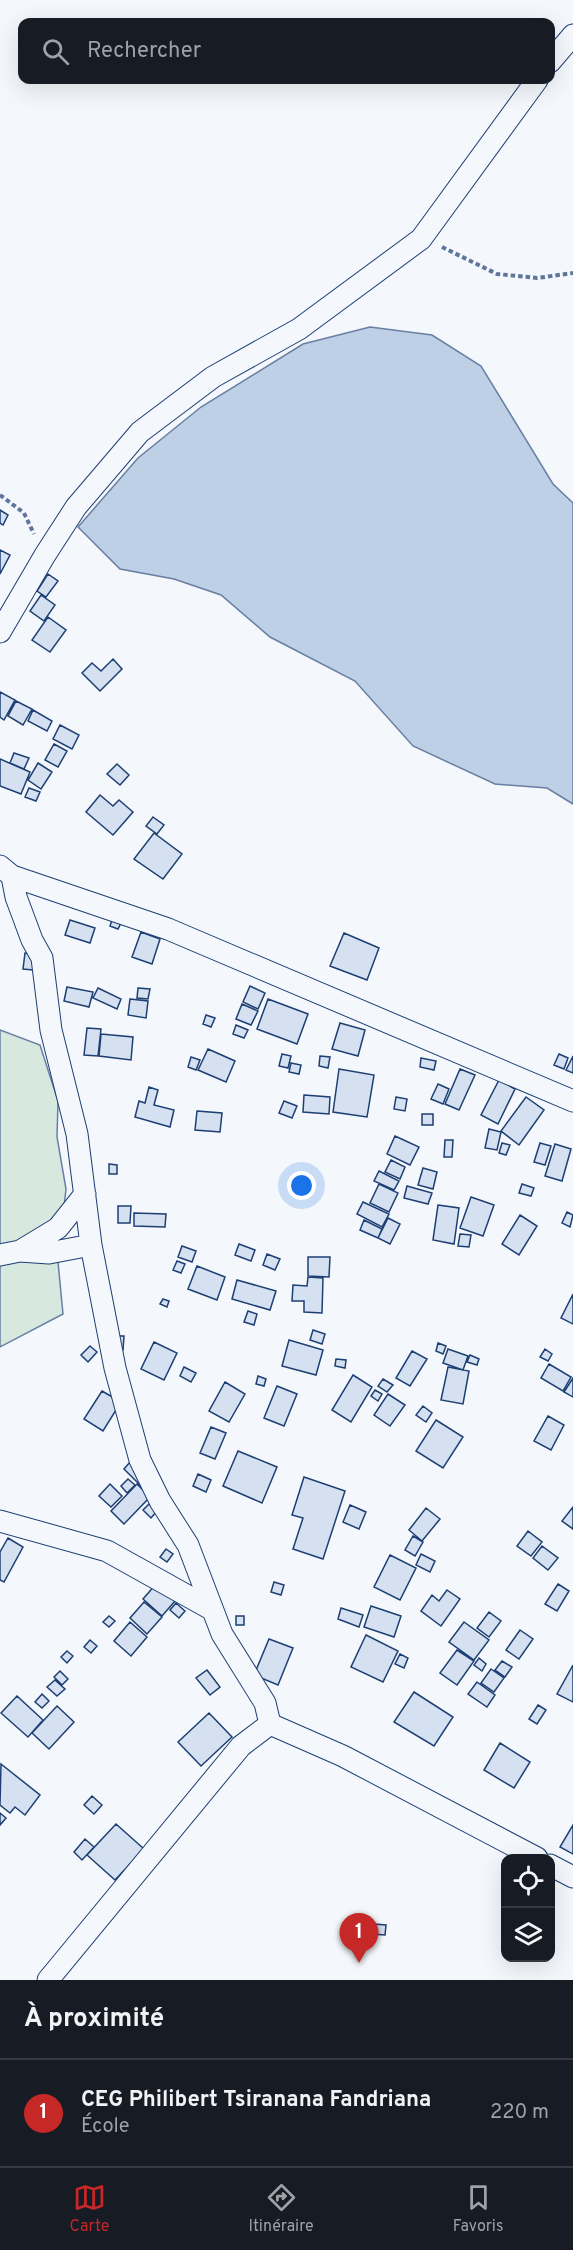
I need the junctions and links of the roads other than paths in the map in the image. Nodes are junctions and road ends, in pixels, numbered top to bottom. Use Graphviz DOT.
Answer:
graph roads {
  1 [pos="573,35"];
  2 [pos="555,56"];
  3 [pos="534,84"];
  4 [pos="0,632"];
  5 [pos="6,871"];
  6 [pos="573,1101"];
  7 [pos="85,1194"];
  8 [pos="90,1245"];
  9 [pos="10,1253"];
  10 [pos="0,1521"];
  11 [pos="211,1609"];
  12 [pos="270,1724"];
  13 [pos="529,1854"];
  14 [pos="555,1868"];
  15 [pos="573,1877"];
  16 [pos="48,1980"];
  1 -- 2 [label="street"];
  3 -- 4 [label="street"];
  5 -- 6 [label="street"];
  5 -- 7 [label="street"];
  7 -- 8 [label="street"];
  7 -- 9 [label="street"];
  8 -- 9 [label="street"];
  8 -- 11 [label="street"];
  10 -- 11 [label="street"];
  11 -- 12 [label="street"];
  12 -- 13 [label="street"];
  12 -- 16 [label="street"];
  14 -- 15 [label="street"];
}
